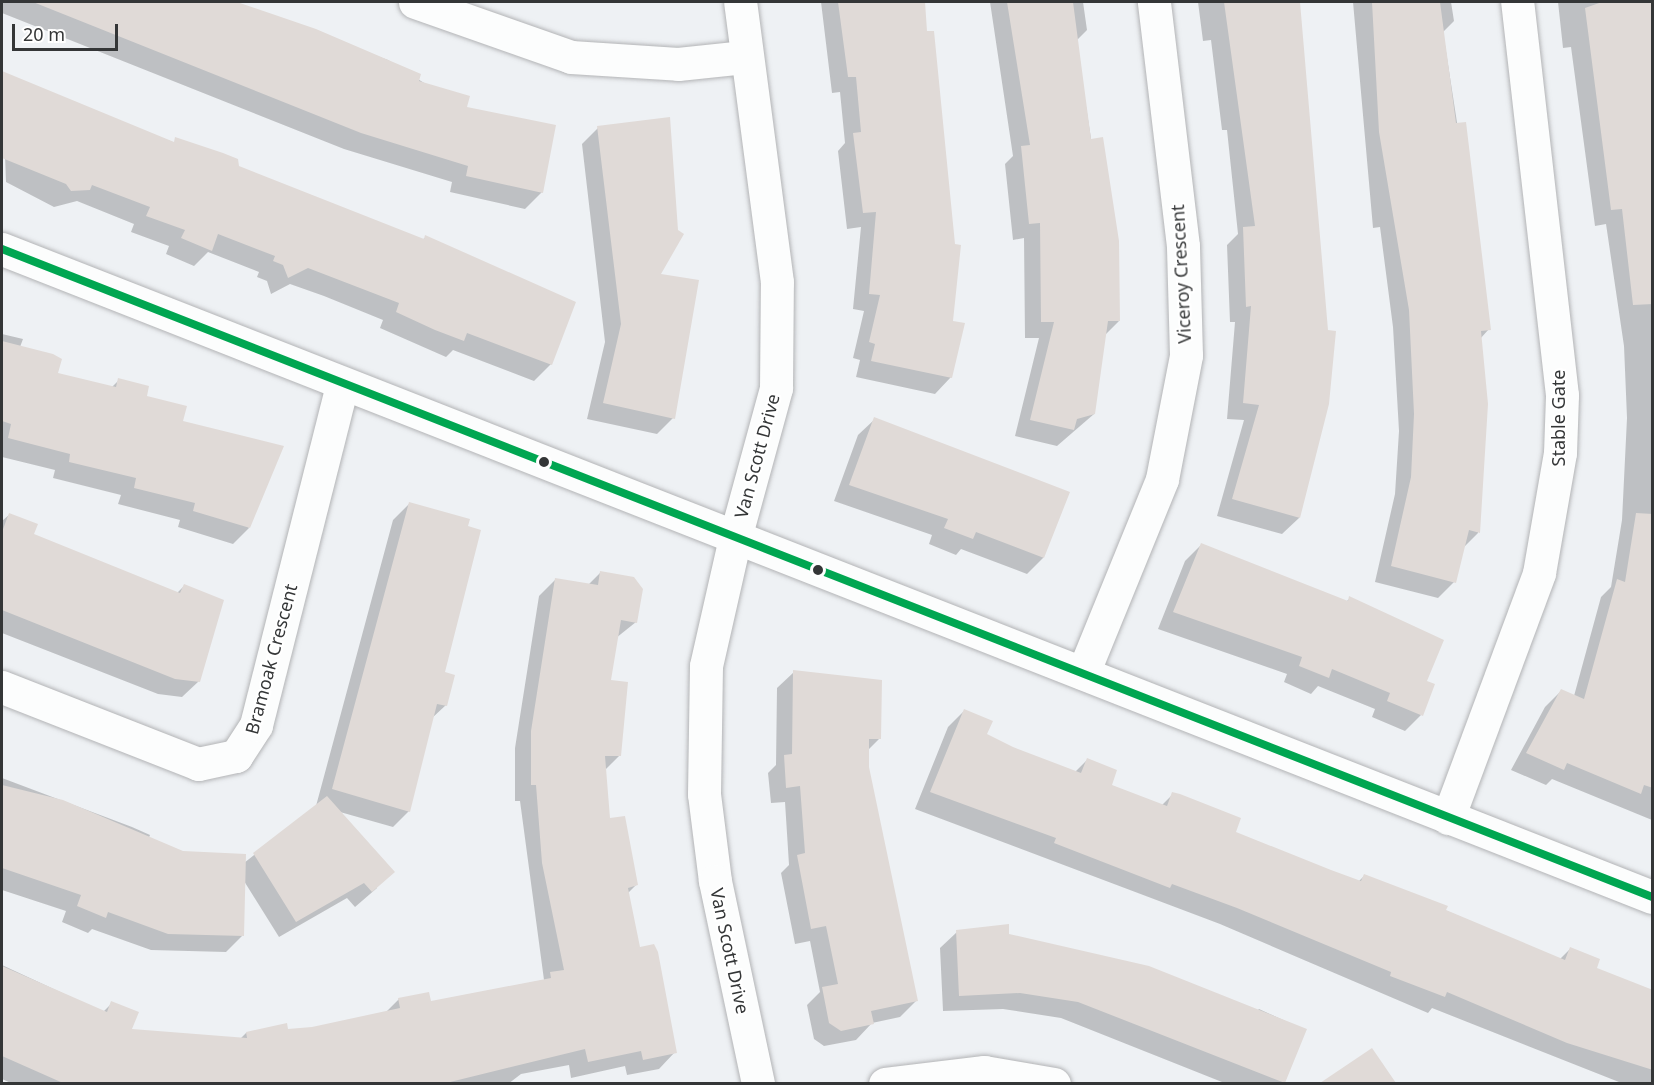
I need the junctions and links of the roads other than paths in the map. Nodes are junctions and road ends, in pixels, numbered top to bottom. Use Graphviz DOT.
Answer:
graph roads {
  1 [pos="415,2"];
  2 [pos="740,2"];
  3 [pos="1154,2"];
  4 [pos="1517,2"];
  5 [pos="745,57"];
  6 [pos="2,249"];
  7 [pos="342,385"];
  8 [pos="735,538"];
  9 [pos="1083,673"];
  10 [pos="2,687"];
  11 [pos="1448,818"];
  12 [pos="1653,897"];
  13 [pos="758,1083"];
  14 [pos="885,1083"];
  15 [pos="1054,1083"];
  1 -- 5 [label="street"];
  2 -- 5 [label="street, Van Scott Drive"];
  3 -- 9 [label="street, Viceroy Crescent"];
  4 -- 11 [label="street, Stable Gate"];
  5 -- 8 [label="street, Van Scott Drive"];
  6 -- 7 [label="street"];
  7 -- 8 [label="street"];
  7 -- 10 [label="street, Bramoak Crescent"];
  8 -- 9 [label="street"];
  8 -- 13 [label="street, Van Scott Drive"];
  9 -- 11 [label="street"];
  11 -- 12 [label="street"];
  14 -- 15 [label="street"];
}
